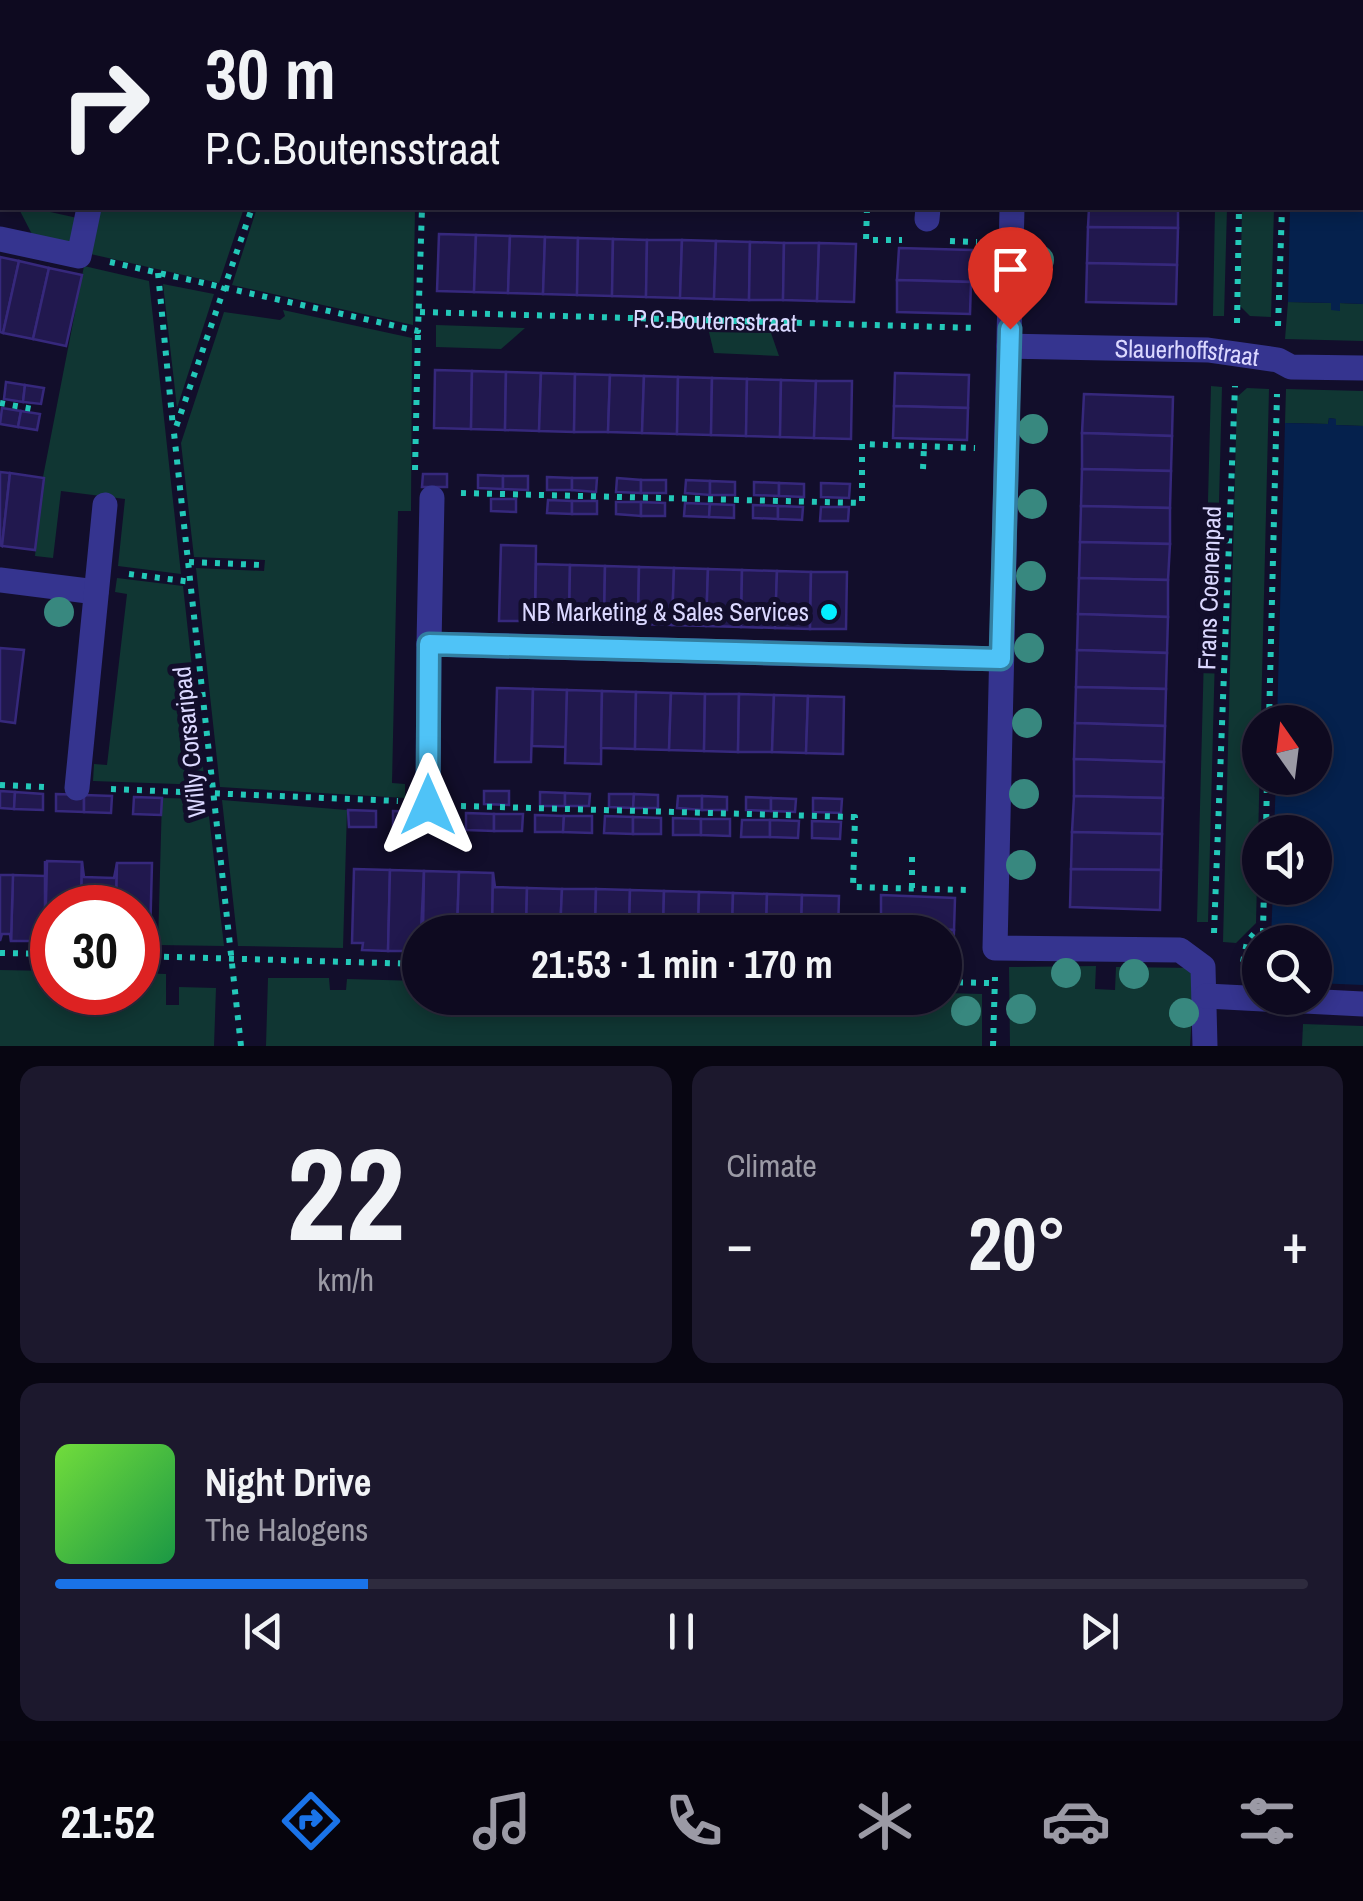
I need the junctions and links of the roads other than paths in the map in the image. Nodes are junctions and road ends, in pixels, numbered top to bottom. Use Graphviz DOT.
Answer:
graph roads {
  1 [pos="89,210"];
  2 [pos="1012,210"];
  3 [pos="0,239"];
  4 [pos="1009,338"];
  5 [pos="1363,368"];
  6 [pos="432,498"];
  7 [pos="105,505"];
  8 [pos="0,580"];
  9 [pos="97,581"];
  10 [pos="429,644"];
  11 [pos="1001,659"];
  12 [pos="77,788"];
  13 [pos="428,805"];
  14 [pos="1206,996"];
  15 [pos="1363,1004"];
  16 [pos="1205,1046"];
  1 -- 3 [label="street"];
  2 -- 4 [label="street"];
  4 -- 5 [label="street, Slauerhoffstraat"];
  4 -- 11 [label="street"];
  6 -- 10 [label="street"];
  7 -- 9 [label="street"];
  8 -- 9 [label="street"];
  9 -- 12 [label="street"];
  10 -- 11 [label="street"];
  10 -- 13 [label="street"];
  11 -- 14 [label="street"];
  14 -- 15 [label="street"];
  14 -- 16 [label="street"];
}
